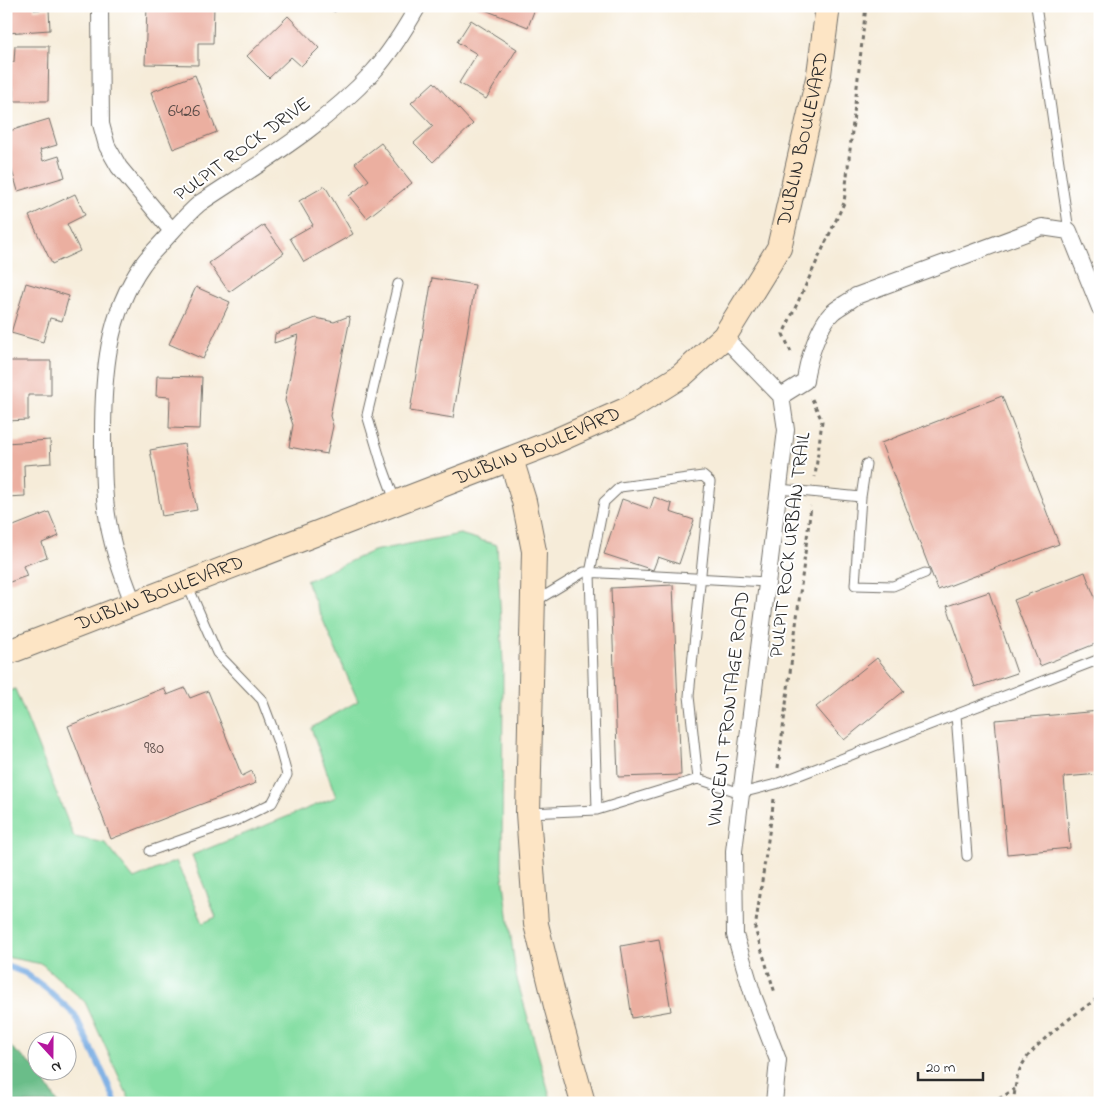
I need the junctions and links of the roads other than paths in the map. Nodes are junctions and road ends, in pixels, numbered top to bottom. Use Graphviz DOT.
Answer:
graph roads {
  1 [pos="100,6"];
  2 [pos="418,6"];
  3 [pos="828,6"];
  4 [pos="1036,6"];
  5 [pos="172,231"];
  6 [pos="1069,232"];
  7 [pos="398,284"];
  8 [pos="1100,308"];
  9 [pos="724,337"];
  10 [pos="780,396"];
  11 [pos="511,460"];
  12 [pos="866,464"];
  13 [pos="779,489"];
  14 [pos="861,497"];
  15 [pos="396,503"];
  16 [pos="590,573"];
  17 [pos="925,574"];
  18 [pos="702,578"];
  19 [pos="767,582"];
  20 [pos="187,584"];
  21 [pos="533,603"];
  22 [pos="134,605"];
  23 [pos="6,653"];
  24 [pos="1100,659"];
  25 [pos="956,715"];
  26 [pos="698,779"];
  27 [pos="741,793"];
  28 [pos="597,810"];
  29 [pos="528,813"];
  30 [pos="150,852"];
  31 [pos="967,856"];
  32 [pos="583,1103"];
  33 [pos="774,1103"];
  1 -- 5 [label="street"];
  2 -- 5 [label="street, PULPIT ROCK DRIVE"];
  3 -- 9 [label="main road, DUBLIN BOULEVARD"];
  4 -- 6 [label="lane"];
  5 -- 22 [label="street, PULPIT ROCK DRIVE"];
  6 -- 8 [label="street"];
  6 -- 10 [label="street"];
  7 -- 15 [label="lane"];
  9 -- 10 [label="street"];
  9 -- 11 [label="main road, DUBLIN BOULEVARD"];
  10 -- 13 [label="street, VINCENT FRONTAGE ROAD"];
  11 -- 15 [label="main road, DUBLIN BOULEVARD"];
  11 -- 21 [label="main road"];
  12 -- 14 [label="lane"];
  13 -- 14 [label="lane"];
  13 -- 19 [label="street, VINCENT FRONTAGE ROAD"];
  14 -- 17 [label="lane"];
  15 -- 20 [label="main road, DUBLIN BOULEVARD"];
  16 -- 18 [label="lane"];
  16 -- 18 [label="lane"];
  16 -- 21 [label="lane"];
  16 -- 28 [label="lane"];
  18 -- 19 [label="lane"];
  18 -- 26 [label="lane"];
  19 -- 27 [label="street, VINCENT FRONTAGE ROAD"];
  20 -- 22 [label="main road, DUBLIN BOULEVARD"];
  20 -- 30 [label="lane"];
  21 -- 29 [label="main road"];
  22 -- 23 [label="main road, DUBLIN BOULEVARD"];
  24 -- 25 [label="lane"];
  25 -- 27 [label="lane"];
  25 -- 31 [label="lane"];
  26 -- 27 [label="lane"];
  26 -- 28 [label="lane"];
  27 -- 33 [label="street, VINCENT FRONTAGE ROAD"];
  28 -- 29 [label="lane"];
  29 -- 32 [label="main road"];
}
